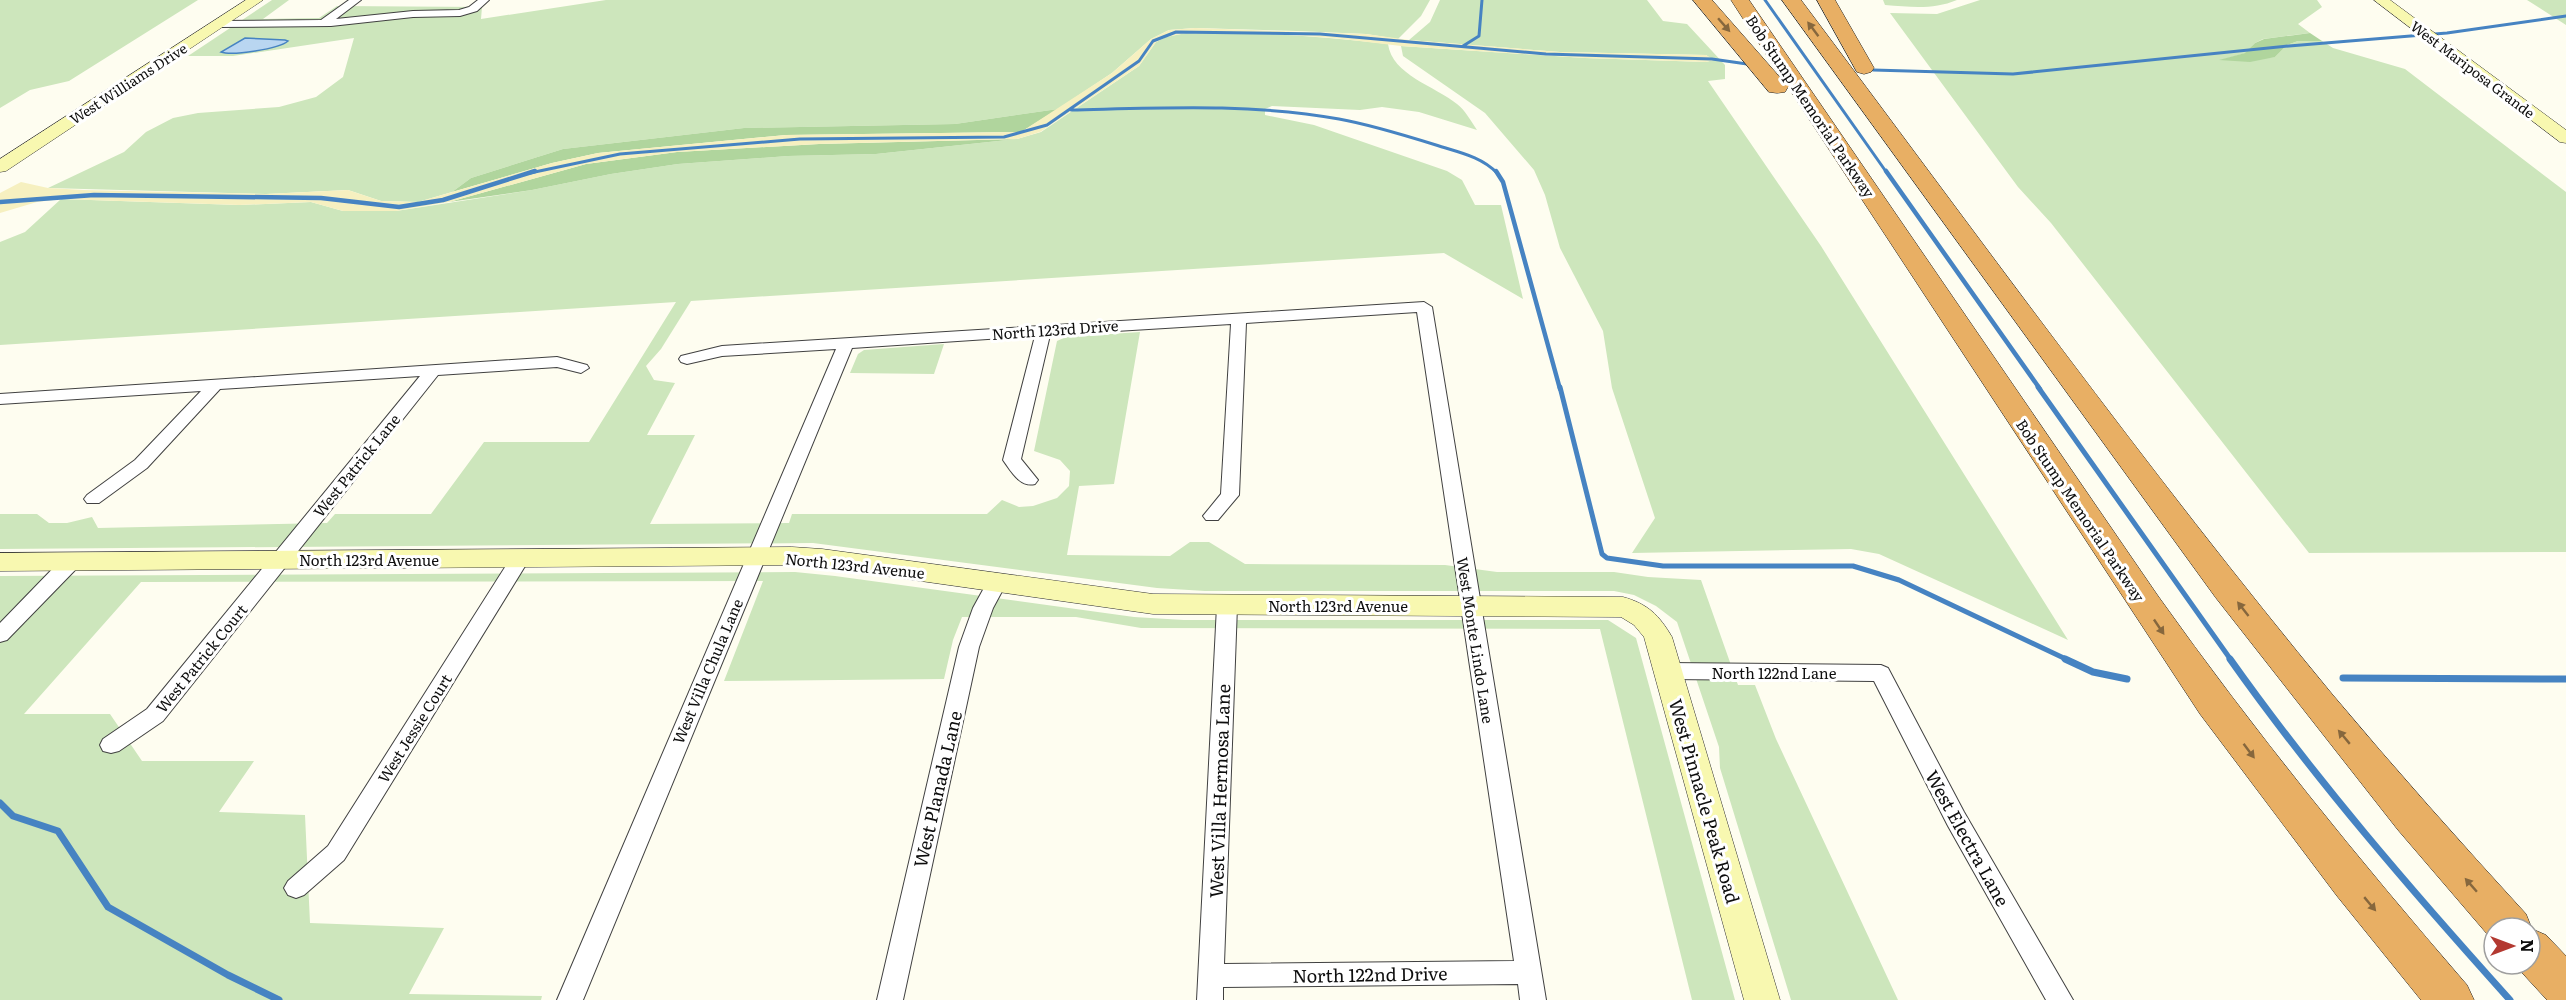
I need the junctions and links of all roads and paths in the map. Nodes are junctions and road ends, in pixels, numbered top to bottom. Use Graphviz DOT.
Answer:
graph roads {
  1 [pos="256,0"];
  2 [pos="356,0"];
  3 [pos="484,0"];
  4 [pos="1702,0"];
  5 [pos="1740,0"];
  6 [pos="1791,0"];
  7 [pos="1826,0"];
  8 [pos="2381,0"];
  9 [pos="219,24"];
  10 [pos="324,24"];
  11 [pos="1775,65"];
  12 [pos="1861,75"];
  13 [pos="2566,138"];
  14 [pos="0,167"];
  15 [pos="1424,308"];
  16 [pos="1239,318"];
  17 [pos="1044,330"];
  18 [pos="846,343"];
  19 [pos="687,359"];
  20 [pos="581,368"];
  21 [pos="433,370"];
  22 [pos="214,386"];
  23 [pos="0,399"];
  24 [pos="1029,480"];
  25 [pos="93,499"];
  26 [pos="1212,516"];
  27 [pos="755,556"];
  28 [pos="521,558"];
  29 [pos="280,560"];
  30 [pos="72,561"];
  31 [pos="0,562"];
  32 [pos="997,582"];
  33 [pos="1471,604"];
  34 [pos="1227,606"];
  35 [pos="1635,610"];
  36 [pos="0,635"];
  37 [pos="1667,671"];
  38 [pos="1881,673"];
  39 [pos="111,745"];
  40 [pos="296,888"];
  41 [pos="2499,916"];
  42 [pos="2542,963"];
  43 [pos="1528,972"];
  44 [pos="1211,988"];
  45 [pos="2566,988"];
  46 [pos="570,1000"];
  47 [pos="890,1000"];
  48 [pos="1533,1000"];
  49 [pos="1762,1000"];
  50 [pos="2060,1000"];
  51 [pos="2450,1000"];
  1 -- 9 [label="street, West Williams Drive"];
  2 -- 10 [label="street"];
  3 -- 10 [label="street"];
  4 -- 11 [label="highway, one-way"];
  5 -- 11 [label="highway, Bob Stump Memorial Parkway"];
  12 -- 6 [label="highway, one-way"];
  7 -- 12 [label="highway"];
  8 -- 13 [label="street, West Mariposa Grande"];
  9 -- 10 [label="street"];
  9 -- 14 [label="street, West Williams Drive"];
  11 -- 51 [label="highway, Bob Stump Memorial Parkway, one-way"];
  41 -- 12 [label="highway, one-way"];
  15 -- 16 [label="street, North 123rd Drive"];
  15 -- 33 [label="street, West Monte Lindo Lane"];
  16 -- 17 [label="street, North 123rd Drive"];
  16 -- 26 [label="street"];
  17 -- 18 [label="street, North 123rd Drive"];
  17 -- 24 [label="street"];
  18 -- 19 [label="street, North 123rd Drive"];
  18 -- 27 [label="street, West Villa Chula Lane"];
  20 -- 21 [label="street"];
  21 -- 22 [label="street"];
  21 -- 29 [label="street, West Patrick Lane"];
  22 -- 23 [label="street"];
  22 -- 25 [label="street"];
  27 -- 28 [label="street, North 123rd Avenue"];
  27 -- 32 [label="street, North 123rd Avenue"];
  27 -- 46 [label="street, West Villa Chula Lane"];
  28 -- 29 [label="street, North 123rd Avenue"];
  28 -- 40 [label="street, West Jessie Court"];
  29 -- 30 [label="street, North 123rd Avenue"];
  29 -- 39 [label="street, West Patrick Court"];
  30 -- 31 [label="street, North 123rd Avenue"];
  30 -- 36 [label="street"];
  32 -- 34 [label="street, North 123rd Avenue"];
  32 -- 47 [label="street, West Planada Lane"];
  33 -- 34 [label="street, North 123rd Avenue"];
  33 -- 35 [label="street, North 123rd Avenue"];
  33 -- 43 [label="street, West Monte Lindo Lane"];
  34 -- 44 [label="street, West Villa Hermosa Lane"];
  35 -- 37 [label="street, West Pinnacle Peak Road"];
  37 -- 38 [label="street, North 122nd Lane"];
  37 -- 49 [label="street, West Pinnacle Peak Road"];
  38 -- 50 [label="street, West Electra Lane"];
  42 -- 45 [label="highway"];
  43 -- 44 [label="street, North 122nd Drive"];
  43 -- 48 [label="street, West Monte Lindo Lane"];
}
